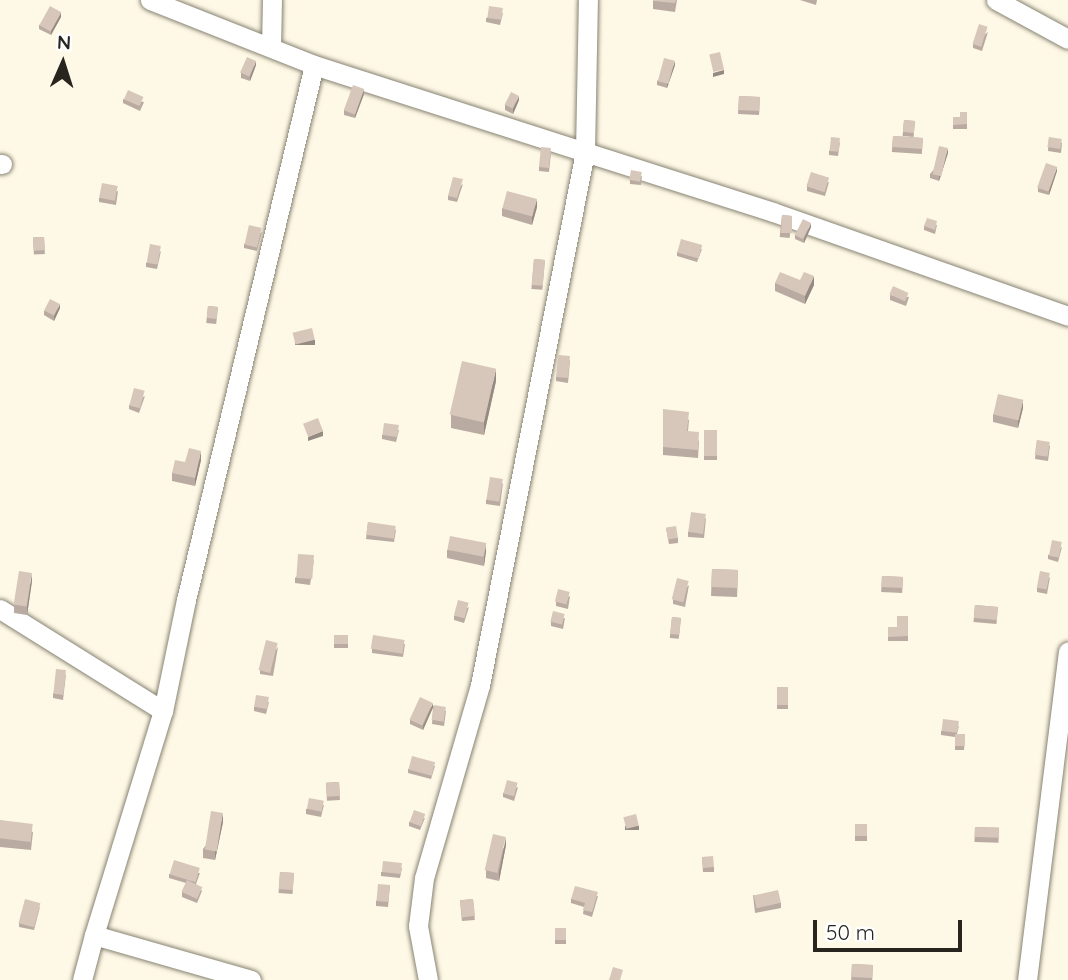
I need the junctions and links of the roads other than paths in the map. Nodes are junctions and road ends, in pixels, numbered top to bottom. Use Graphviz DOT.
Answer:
graph roads {
  1 [pos="150,0"];
  2 [pos="272,0"];
  3 [pos="588,0"];
  4 [pos="996,0"];
  5 [pos="1068,39"];
  6 [pos="271,47"];
  7 [pos="314,65"];
  8 [pos="585,152"];
  9 [pos="1068,316"];
  10 [pos="0,608"];
  11 [pos="1068,653"];
  12 [pos="163,711"];
  13 [pos="94,935"];
  14 [pos="82,980"];
  15 [pos="251,980"];
  16 [pos="428,980"];
  17 [pos="1027,980"];
  1 -- 6 [label="street"];
  2 -- 6 [label="street"];
  3 -- 8 [label="street"];
  4 -- 5 [label="street"];
  6 -- 7 [label="street"];
  7 -- 8 [label="street"];
  7 -- 12 [label="street"];
  8 -- 9 [label="street"];
  8 -- 16 [label="street"];
  10 -- 12 [label="street"];
  11 -- 17 [label="street"];
  12 -- 13 [label="street"];
  13 -- 14 [label="street"];
  13 -- 15 [label="street"];
}
